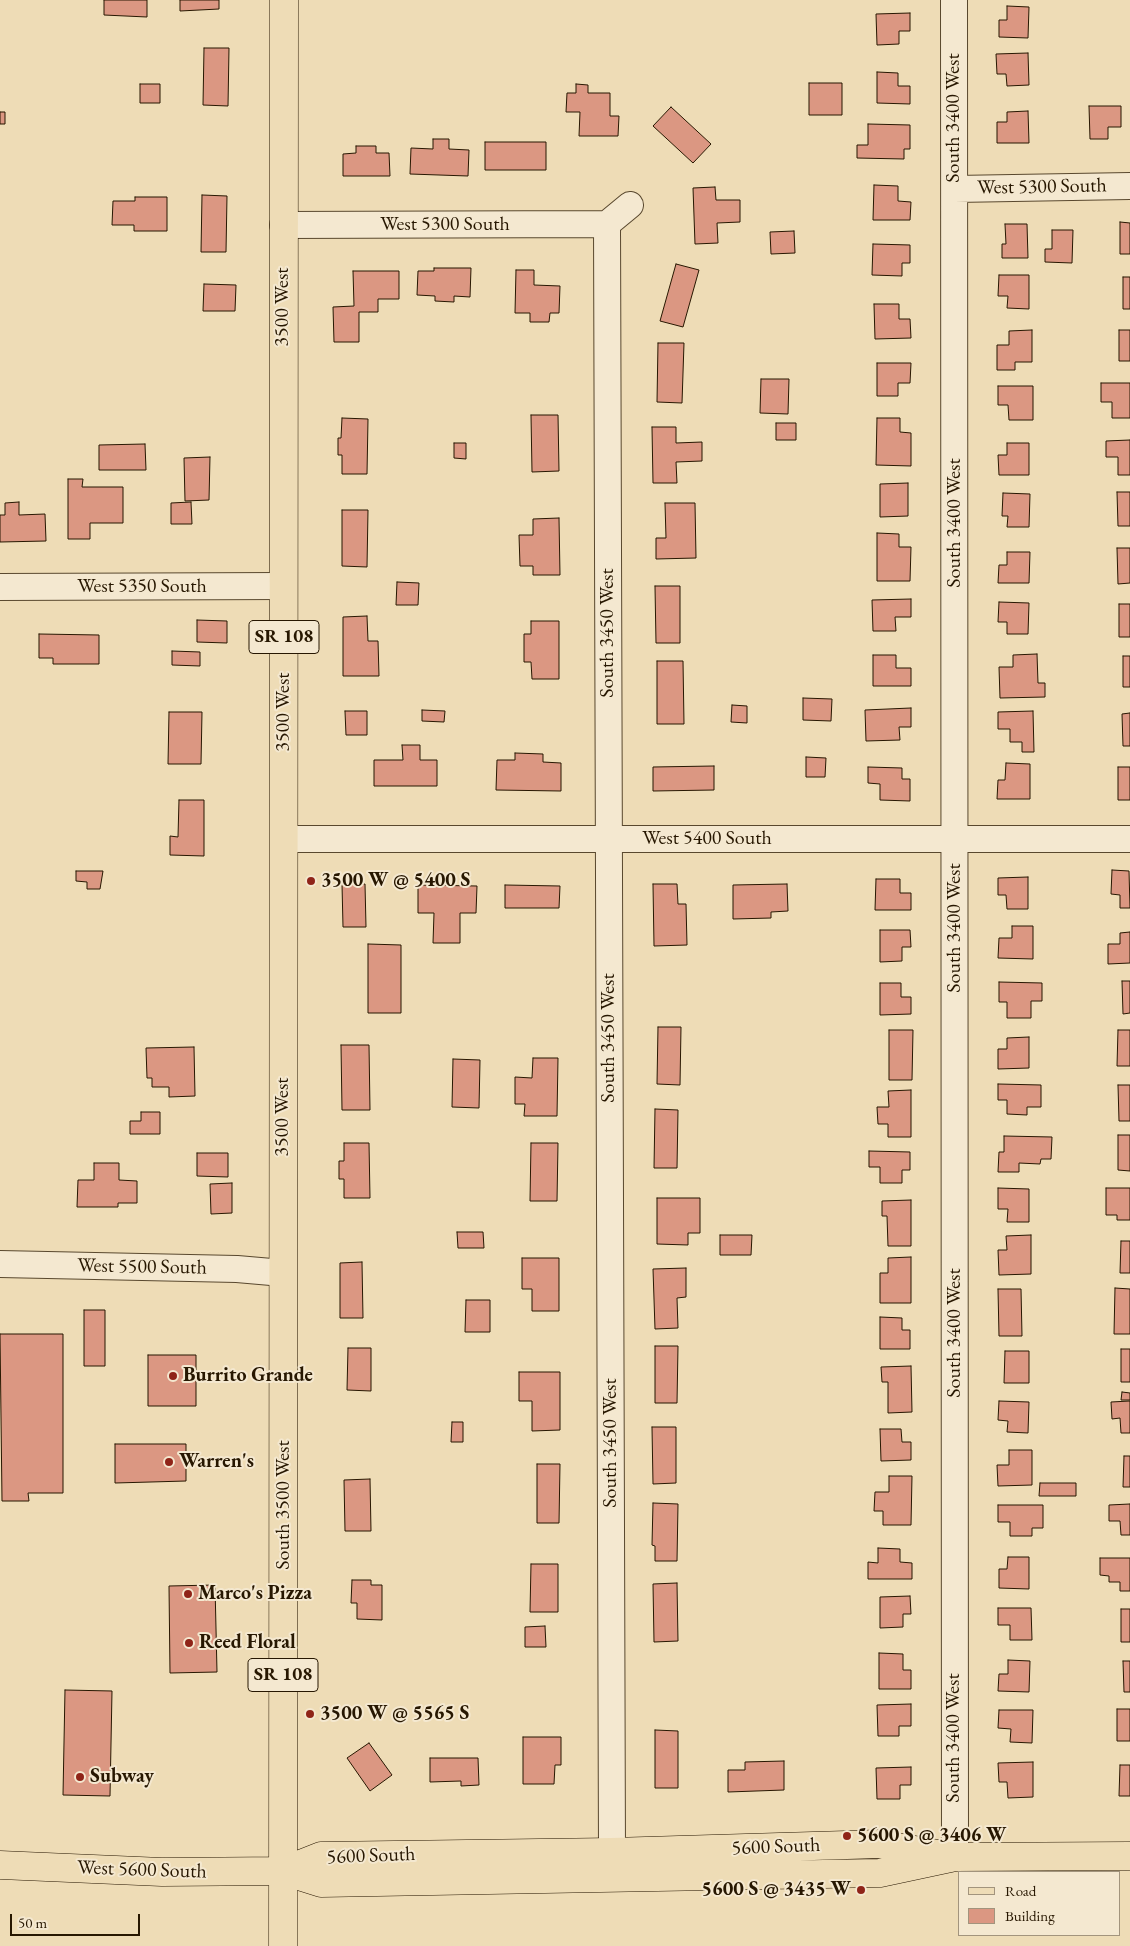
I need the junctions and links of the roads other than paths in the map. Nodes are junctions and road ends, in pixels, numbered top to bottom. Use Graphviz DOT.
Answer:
graph roads {
  1 [pos="284,0"];
  2 [pos="954,0"];
  3 [pos="1130,186"];
  4 [pos="954,189"];
  5 [pos="630,204"];
  6 [pos="607,224"];
  7 [pos="283,225"];
  8 [pos="284,586"];
  9 [pos="0,587"];
  10 [pos="284,839"];
  11 [pos="609,839"];
  12 [pos="955,839"];
  13 [pos="1130,839"];
  14 [pos="0,1264"];
  15 [pos="283,1273"];
  16 [pos="612,1852"];
  17 [pos="1130,1856"];
  18 [pos="954,1857"];
  19 [pos="0,1865"];
  20 [pos="283,1871"];
  21 [pos="283,1946"];
  1 -- 7 [label="main road, 3500 West / SR 108"];
  2 -- 4 [label="street, South 3400 West"];
  3 -- 4 [label="street, West 5300 South"];
  4 -- 12 [label="street, South 3400 West"];
  5 -- 6 [label="street"];
  6 -- 7 [label="street, West 5300 South"];
  6 -- 11 [label="street, South 3450 West"];
  7 -- 8 [label="main road, 3500 West / SR 108"];
  8 -- 9 [label="street, West 5350 South"];
  8 -- 10 [label="main road, 3500 West / SR 108"];
  10 -- 11 [label="street, West 5400 South"];
  10 -- 15 [label="main road, 3500 West / SR 108"];
  11 -- 12 [label="street, West 5400 South"];
  11 -- 16 [label="street, South 3450 West"];
  12 -- 13 [label="street, West 5400 South"];
  12 -- 18 [label="street, South 3400 West"];
  14 -- 15 [label="street, West 5500 South"];
  15 -- 20 [label="main road, South 3500 West / SR 108"];
  16 -- 18 [label="main road, 5600 South"];
  16 -- 20 [label="main road, 5600 South"];
  17 -- 18 [label="main road, 5600 South"];
  18 -- 20 [label="main road, 5600 South"];
  19 -- 20 [label="main road, West 5600 South"];
  20 -- 21 [label="main road, South 3500 West / SR 108"];
}
